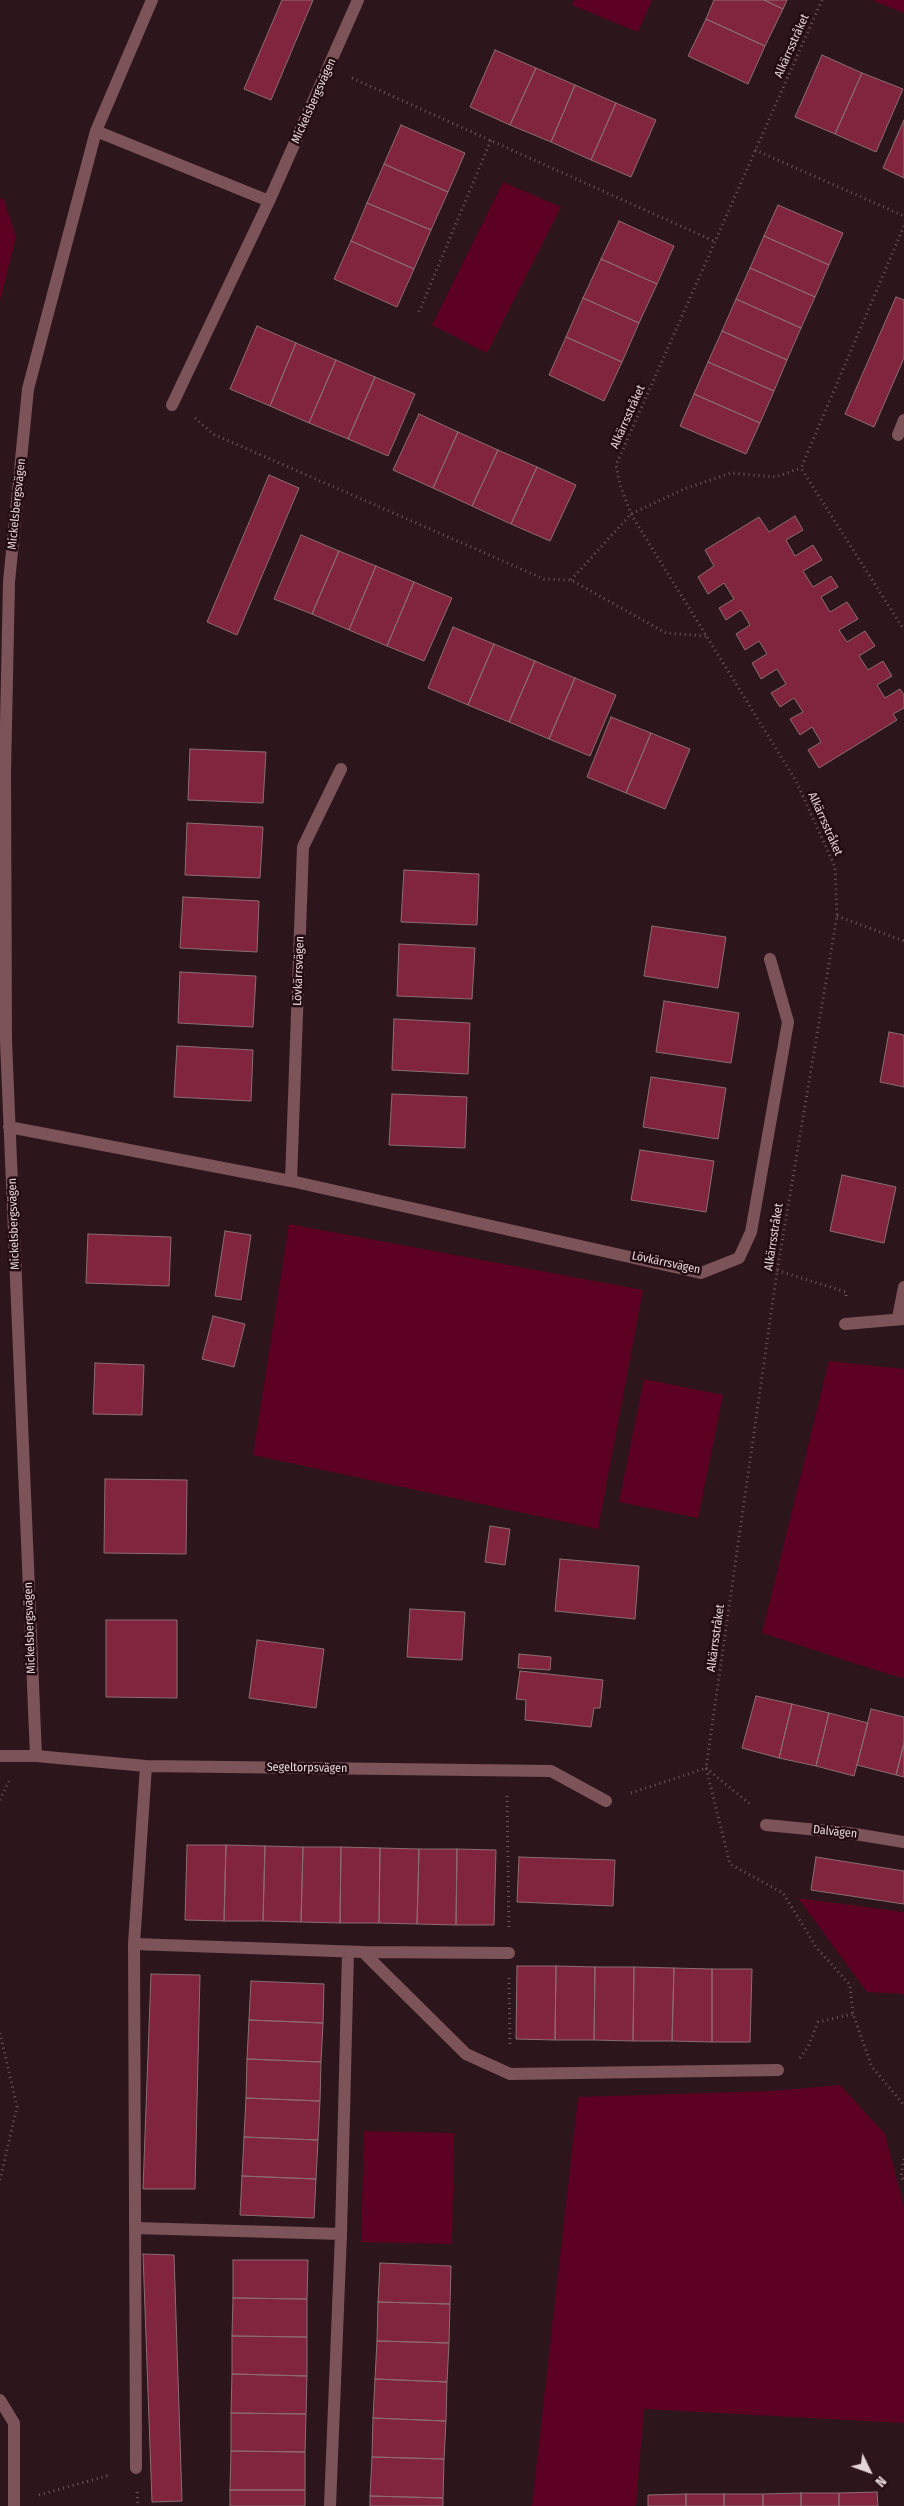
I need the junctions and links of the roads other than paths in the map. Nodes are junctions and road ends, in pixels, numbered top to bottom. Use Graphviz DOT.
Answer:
graph roads {
  1 [pos="152,0"];
  2 [pos="358,0"];
  3 [pos="96,131"];
  4 [pos="269,201"];
  5 [pos="172,405"];
  6 [pos="904,420"];
  7 [pos="898,435"];
  8 [pos="341,769"];
  9 [pos="770,959"];
  10 [pos="10,1127"];
  11 [pos="291,1182"];
  12 [pos="904,1287"];
  13 [pos="901,1318"];
  14 [pos="845,1324"];
  15 [pos="0,1756"];
  16 [pos="36,1756"];
  17 [pos="146,1766"];
  18 [pos="606,1802"];
  19 [pos="766,1825"];
  20 [pos="904,1842"];
  21 [pos="134,1944"];
  22 [pos="348,1952"];
  23 [pos="363,1952"];
  24 [pos="509,1953"];
  25 [pos="778,2070"];
  26 [pos="135,2228"];
  27 [pos="341,2234"];
  28 [pos="0,2400"];
  29 [pos="136,2468"];
  30 [pos="14,2504"];
  31 [pos="330,2506"];
  1 -- 3 [label="street, Mickelsbergsvägen"];
  2 -- 4 [label="street, Mickelsbergsvägen"];
  3 -- 4 [label="street"];
  3 -- 10 [label="street, Mickelsbergsvägen"];
  4 -- 5 [label="street, Mickelsbergsvägen"];
  6 -- 7 [label="street"];
  8 -- 11 [label="street, Lövkärrsvägen"];
  9 -- 11 [label="street, Lövkärrsvägen"];
  10 -- 11 [label="street, Lövkärrsvägen"];
  10 -- 16 [label="street, Mickelsbergsvägen"];
  12 -- 13 [label="street"];
  13 -- 14 [label="street"];
  15 -- 16 [label="street, Segeltorpsvägen"];
  16 -- 17 [label="street, Segeltorpsvägen"];
  17 -- 18 [label="street, Segeltorpsvägen"];
  17 -- 21 [label="street"];
  19 -- 20 [label="street, Dalvägen"];
  21 -- 22 [label="street"];
  21 -- 26 [label="street"];
  22 -- 23 [label="street"];
  22 -- 27 [label="street"];
  23 -- 24 [label="street"];
  23 -- 25 [label="street"];
  26 -- 27 [label="street"];
  26 -- 29 [label="street"];
  27 -- 31 [label="street"];
  28 -- 30 [label="street"];
}
